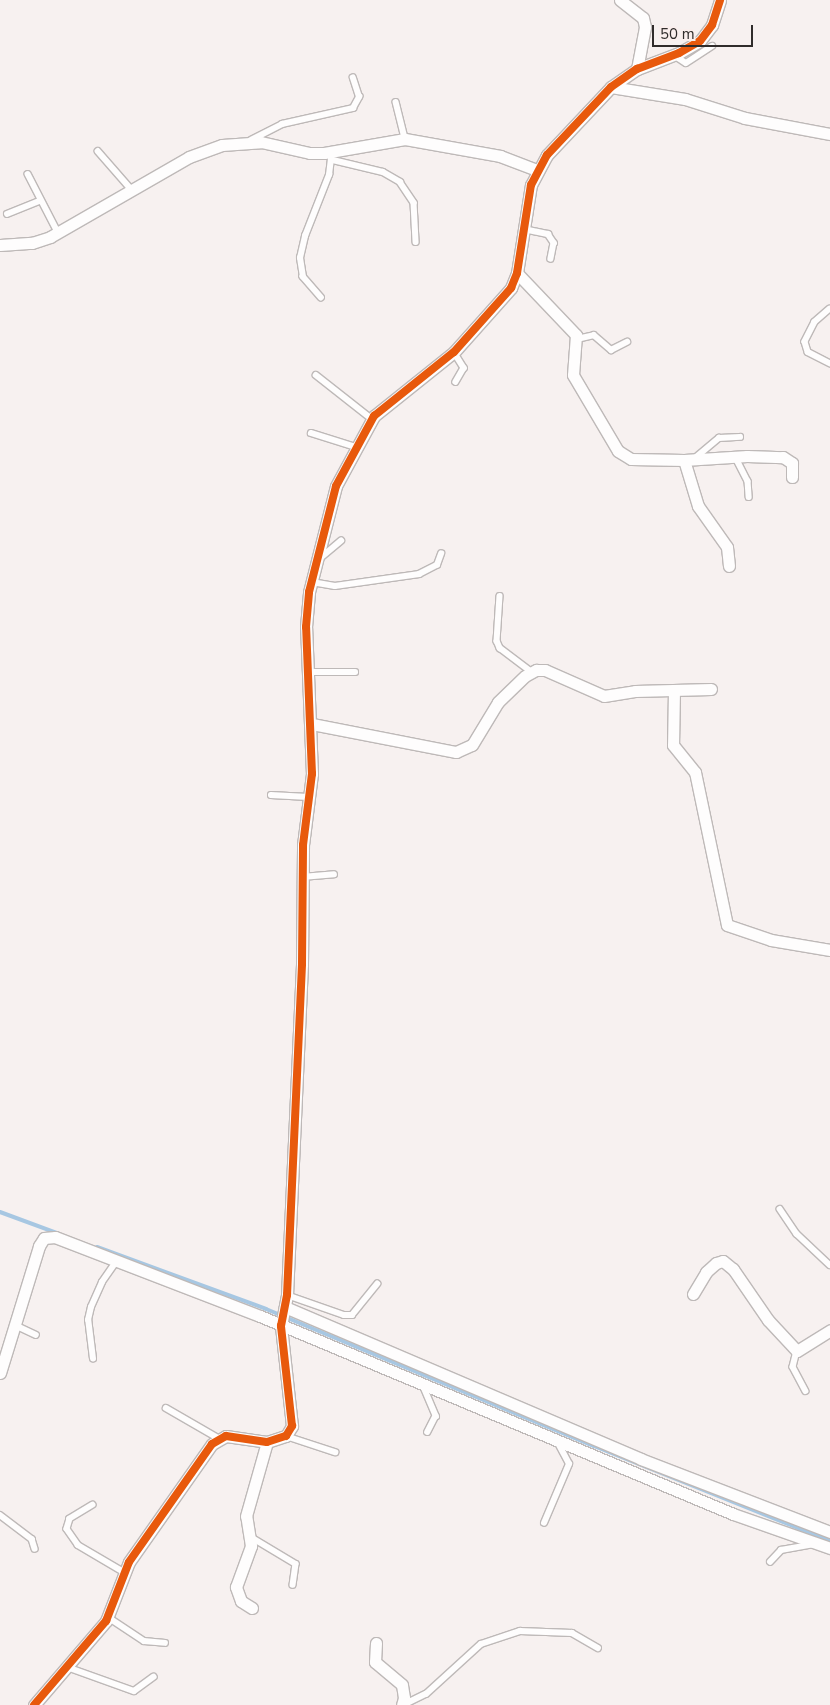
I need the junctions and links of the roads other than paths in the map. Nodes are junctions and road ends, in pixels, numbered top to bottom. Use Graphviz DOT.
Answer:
graph roads {
  1 [pos="620,0"];
  2 [pos="720,0"];
  3 [pos="712,46"];
  4 [pos="674,55"];
  5 [pos="637,69"];
  6 [pos="353,78"];
  7 [pos="611,87"];
  8 [pos="396,102"];
  9 [pos="830,134"];
  10 [pos="405,139"];
  11 [pos="246,142"];
  12 [pos="98,151"];
  13 [pos="332,156"];
  14 [pos="536,170"];
  15 [pos="28,174"];
  16 [pos="132,190"];
  17 [pos="39,201"];
  18 [pos="7,214"];
  19 [pos="524,229"];
  20 [pos="58,232"];
  21 [pos="416,242"];
  22 [pos="0,245"];
  23 [pos="551,259"];
  24 [pos="517,273"];
  25 [pos="321,298"];
  26 [pos="830,309"];
  27 [pos="577,339"];
  28 [pos="627,342"];
  29 [pos="454,352"];
  30 [pos="830,363"];
  31 [pos="316,375"];
  32 [pos="456,382"];
  33 [pos="372,419"];
  34 [pos="311,433"];
  35 [pos="740,437"];
  36 [pos="356,447"];
  37 [pos="734,456"];
  38 [pos="689,460"];
  39 [pos="792,476"];
  40 [pos="749,497"];
  41 [pos="341,541"];
  42 [pos="441,554"];
  43 [pos="316,562"];
  44 [pos="729,566"];
  45 [pos="312,582"];
  46 [pos="500,596"];
  47 [pos="530,671"];
  48 [pos="309,672"];
  49 [pos="355,672"];
  50 [pos="711,689"];
  51 [pos="674,690"];
  52 [pos="312,724"];
  53 [pos="271,795"];
  54 [pos="308,798"];
  55 [pos="334,874"];
  56 [pos="302,877"];
  57 [pos="830,950"];
  58 [pos="780,1209"];
  59 [pos="116,1262"];
  60 [pos="830,1264"];
  61 [pos="377,1284"];
  62 [pos="693,1294"];
  63 [pos="287,1295"];
  64 [pos="285,1308"];
  65 [pos="281,1324"];
  66 [pos="15,1325"];
  67 [pos="830,1330"];
  68 [pos="36,1334"];
  69 [pos="797,1352"];
  70 [pos="94,1359"];
  71 [pos="0,1373"];
  72 [pos="422,1383"];
  73 [pos="806,1391"];
  74 [pos="166,1408"];
  75 [pos="428,1432"];
  76 [pos="286,1436"];
  77 [pos="218,1438"];
  78 [pos="556,1440"];
  79 [pos="267,1442"];
  80 [pos="335,1452"];
  81 [pos="93,1505"];
  82 [pos="0,1515"];
  83 [pos="544,1523"];
  84 [pos="830,1532"];
  85 [pos="251,1537"];
  86 [pos="816,1543"];
  87 [pos="830,1548"];
  88 [pos="35,1549"];
  89 [pos="770,1562"];
  90 [pos="124,1572"];
  91 [pos="293,1585"];
  92 [pos="252,1608"];
  93 [pos="108,1617"];
  94 [pos="165,1643"];
  95 [pos="376,1643"];
  96 [pos="598,1648"];
  97 [pos="67,1667"];
  98 [pos="153,1677"];
  99 [pos="34,1705"];
  100 [pos="402,1705"];
  1 -- 5 [label="street"];
  2 -- 4 [label="street"];
  3 -- 4 [label="lane"];
  4 -- 5 [label="street"];
  5 -- 7 [label="street"];
  6 -- 11 [label="lane"];
  7 -- 9 [label="street"];
  7 -- 14 [label="street"];
  8 -- 10 [label="lane"];
  10 -- 13 [label="street"];
  10 -- 14 [label="street"];
  11 -- 13 [label="street"];
  11 -- 16 [label="street"];
  12 -- 16 [label="lane"];
  13 -- 21 [label="lane"];
  13 -- 25 [label="lane"];
  14 -- 19 [label="street"];
  15 -- 17 [label="lane"];
  16 -- 20 [label="street"];
  17 -- 18 [label="lane"];
  17 -- 20 [label="lane"];
  19 -- 23 [label="lane"];
  19 -- 24 [label="street"];
  20 -- 22 [label="street"];
  24 -- 27 [label="street"];
  24 -- 29 [label="street"];
  26 -- 30 [label="lane"];
  27 -- 28 [label="lane"];
  27 -- 38 [label="street"];
  29 -- 32 [label="lane"];
  29 -- 33 [label="street"];
  31 -- 33 [label="lane"];
  33 -- 36 [label="street"];
  34 -- 36 [label="lane"];
  35 -- 38 [label="lane"];
  36 -- 43 [label="street"];
  37 -- 38 [label="street"];
  37 -- 39 [label="street"];
  37 -- 40 [label="lane"];
  38 -- 44 [label="street"];
  41 -- 43 [label="lane"];
  42 -- 45 [label="lane"];
  43 -- 45 [label="street"];
  45 -- 48 [label="street"];
  46 -- 47 [label="lane"];
  47 -- 51 [label="street"];
  47 -- 52 [label="street"];
  48 -- 49 [label="lane"];
  48 -- 52 [label="street"];
  50 -- 51 [label="street"];
  51 -- 57 [label="street"];
  52 -- 54 [label="street"];
  53 -- 54 [label="lane"];
  54 -- 56 [label="street"];
  55 -- 56 [label="lane"];
  56 -- 63 [label="street"];
  58 -- 60 [label="lane"];
  59 -- 65 [label="street"];
  59 -- 66 [label="street"];
  59 -- 70 [label="lane"];
  61 -- 63 [label="lane"];
  62 -- 69 [label="street"];
  63 -- 64 [label="street"];
  64 -- 65 [label="street"];
  64 -- 84 [label="street"];
  65 -- 72 [label="street"];
  65 -- 76 [label="street"];
  66 -- 68 [label="lane"];
  66 -- 71 [label="street"];
  67 -- 69 [label="street"];
  69 -- 73 [label="lane"];
  72 -- 75 [label="lane"];
  72 -- 78 [label="street"];
  74 -- 77 [label="lane"];
  76 -- 79 [label="street"];
  76 -- 80 [label="lane"];
  77 -- 79 [label="street"];
  77 -- 90 [label="street"];
  78 -- 83 [label="lane"];
  78 -- 86 [label="street"];
  79 -- 85 [label="street"];
  81 -- 90 [label="lane"];
  82 -- 88 [label="lane"];
  85 -- 91 [label="lane"];
  85 -- 92 [label="street"];
  86 -- 87 [label="street"];
  86 -- 89 [label="lane"];
  90 -- 93 [label="street"];
  93 -- 94 [label="lane"];
  93 -- 97 [label="street"];
  95 -- 100 [label="street"];
  96 -- 100 [label="lane"];
  97 -- 98 [label="lane"];
  97 -- 99 [label="street"];
}
